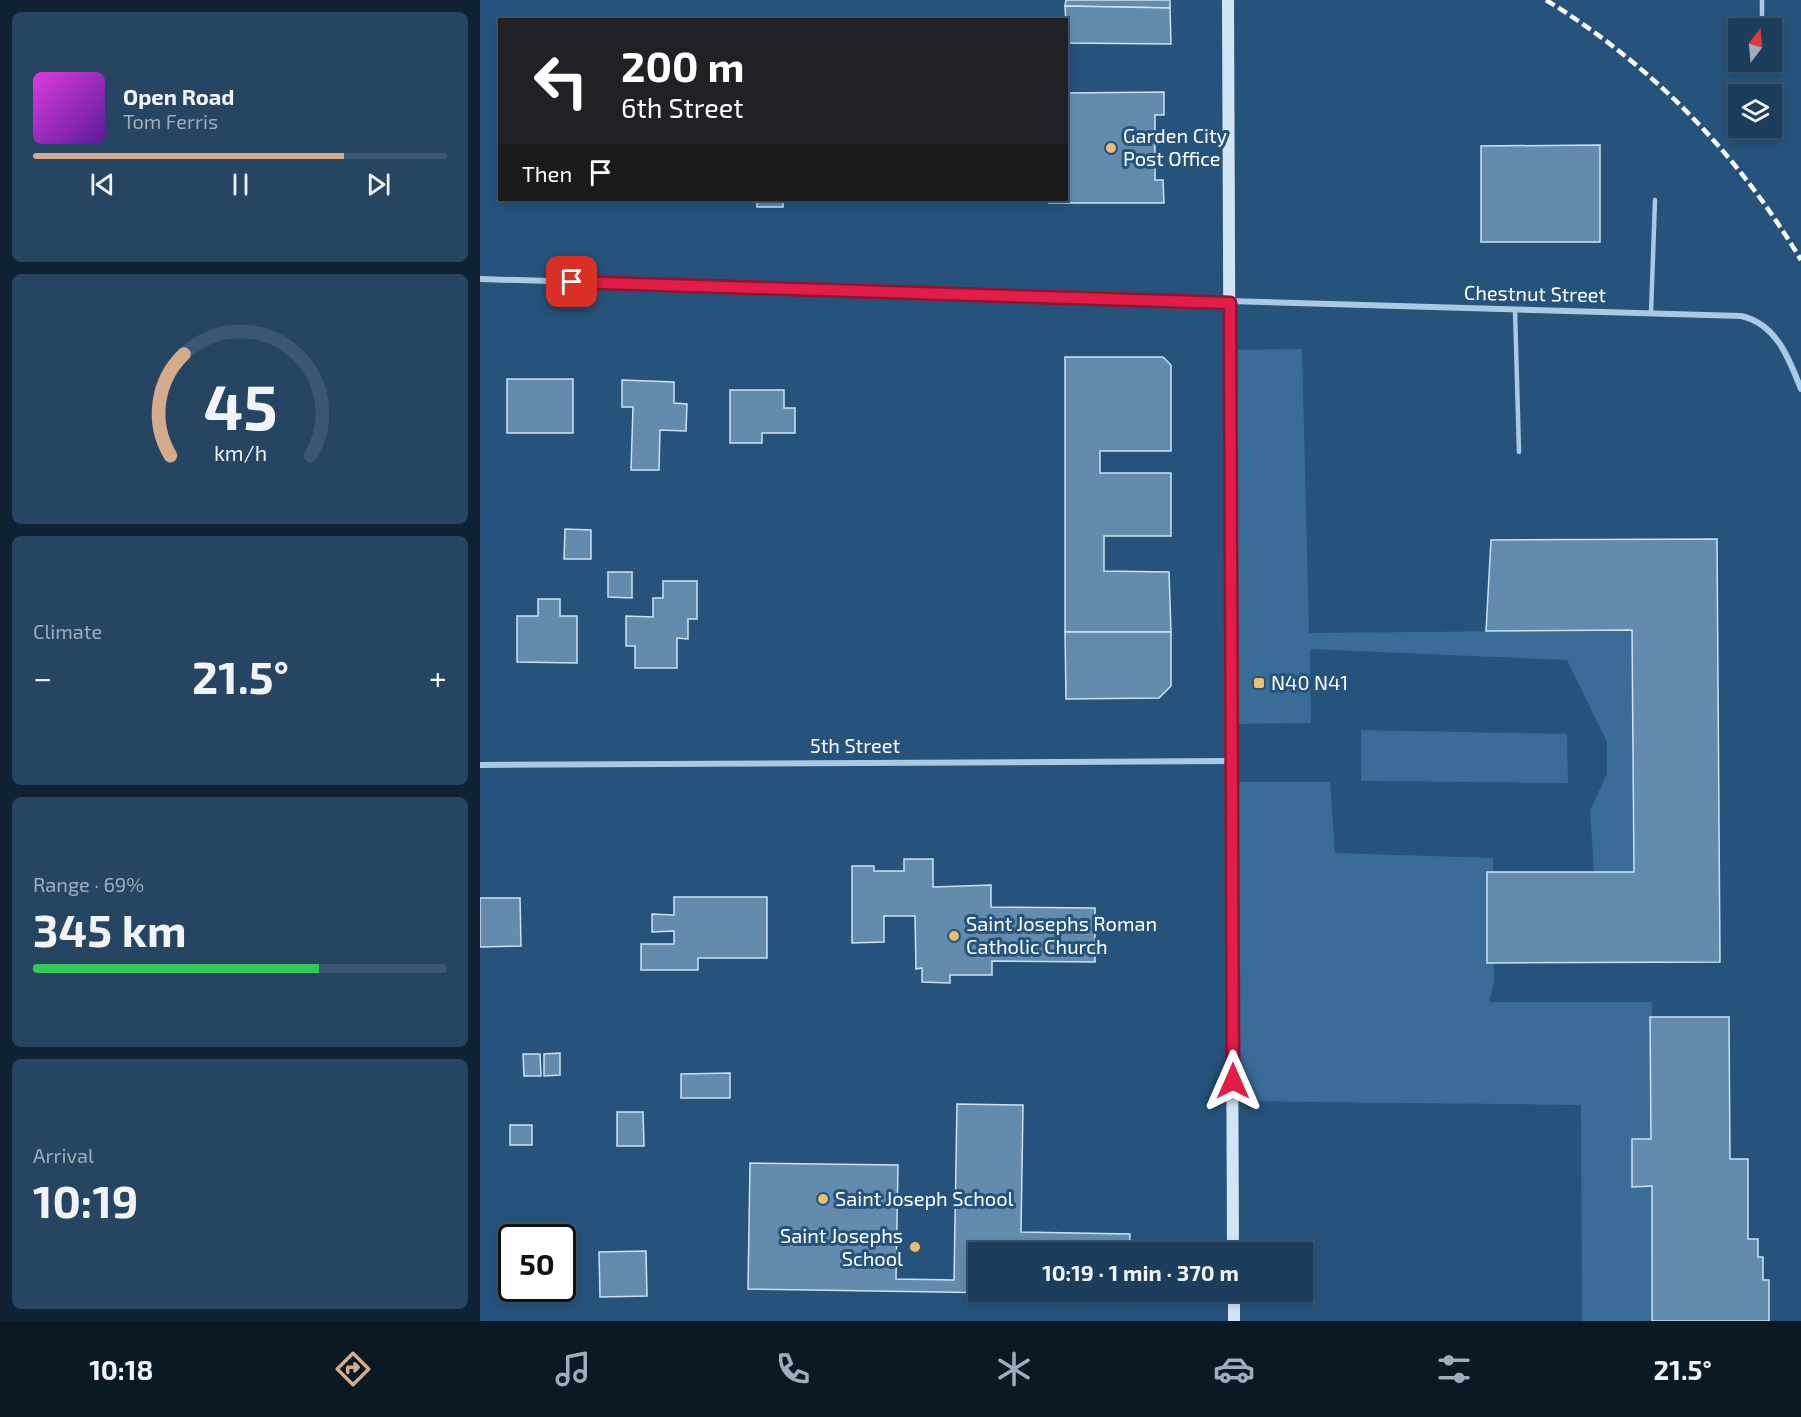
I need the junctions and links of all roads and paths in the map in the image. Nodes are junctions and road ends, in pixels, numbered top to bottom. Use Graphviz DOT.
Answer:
graph roads {
  1 [pos="1228,0"];
  2 [pos="1762,0"];
  3 [pos="1762,18"];
  4 [pos="1655,200"];
  5 [pos="480,279"];
  6 [pos="1230,303"];
  7 [pos="1515,310"];
  8 [pos="1651,313"];
  9 [pos="1801,389"];
  10 [pos="1519,452"];
  11 [pos="1231,761"];
  12 [pos="480,765"];
  13 [pos="1233,1242"];
  14 [pos="1234,1302"];
  15 [pos="1234,1321"];
  1 -- 6 [label="main road"];
  2 -- 3 [label="lane"];
  4 -- 8 [label="lane"];
  5 -- 6 [label="street, Chestnut Street"];
  6 -- 7 [label="street, Chestnut Street"];
  6 -- 11 [label="main road"];
  7 -- 8 [label="street, Chestnut Street"];
  7 -- 10 [label="lane"];
  8 -- 9 [label="street, Chestnut Street"];
  11 -- 12 [label="street, 5th Street"];
  11 -- 13 [label="main road"];
  14 -- 15 [label="main road"];
}
